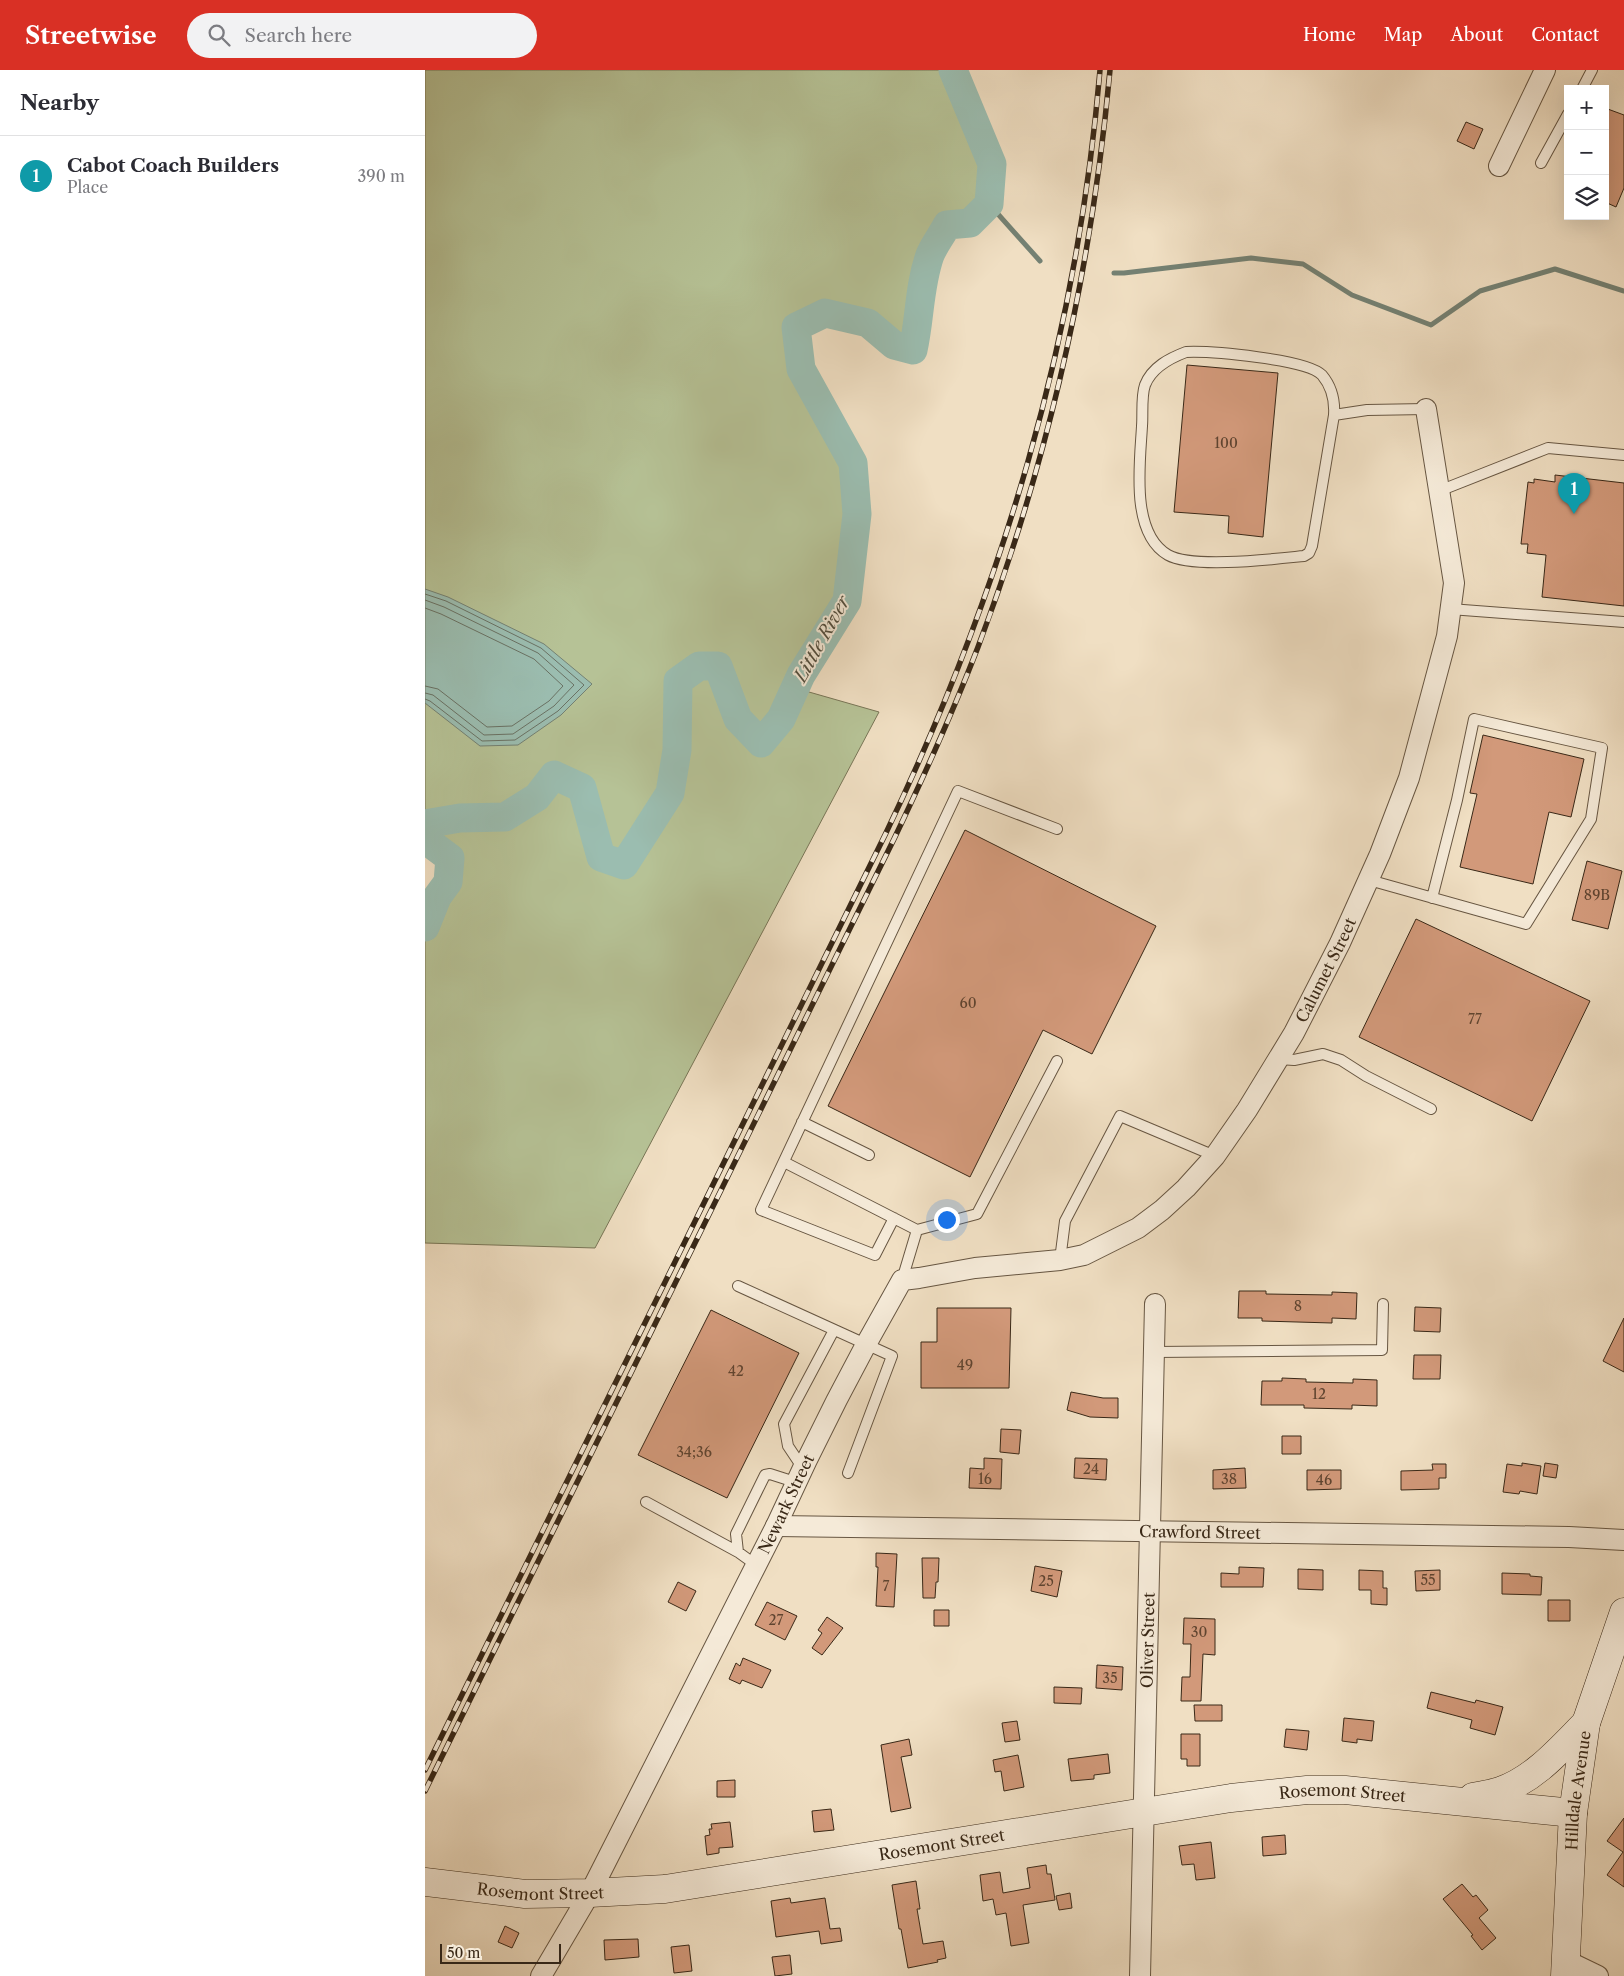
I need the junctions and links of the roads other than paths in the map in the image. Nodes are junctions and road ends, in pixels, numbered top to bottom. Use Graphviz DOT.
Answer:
graph roads {
  1 [pos="1545,70"];
  2 [pos="1592,70"];
  3 [pos="1583,85"];
  4 [pos="1564,121"];
  5 [pos="1541,163"];
  6 [pos="1499,166"];
  7 [pos="1426,409"];
  8 [pos="1334,415"];
  9 [pos="1624,456"];
  10 [pos="1439,491"];
  11 [pos="1450,609"];
  12 [pos="1624,622"];
  13 [pos="1057,830"];
  14 [pos="1369,880"];
  15 [pos="1432,898"];
  16 [pos="1279,1058"];
  17 [pos="1057,1061"];
  18 [pos="1431,1109"];
  19 [pos="803,1122"];
  20 [pos="869,1155"];
  21 [pos="1215,1156"];
  22 [pos="784,1162"];
  23 [pos="894,1218"];
  24 [pos="917,1230"];
  25 [pos="1060,1260"];
  26 [pos="902,1280"];
  27 [pos="738,1286"];
  28 [pos="1155,1304"];
  29 [pos="1383,1304"];
  30 [pos="834,1330"];
  31 [pos="866,1344"];
  32 [pos="1154,1352"];
  33 [pos="847,1473"];
  34 [pos="799,1474"];
  35 [pos="646,1502"];
  36 [pos="775,1526"];
  37 [pos="1150,1531"];
  38 [pos="1624,1540"];
  39 [pos="738,1552"];
  40 [pos="756,1565"];
  41 [pos="1624,1612"];
  42 [pos="1586,1723"];
  43 [pos="1458,1801"];
  44 [pos="1144,1812"];
  45 [pos="1573,1813"];
  46 [pos="425,1882"];
  47 [pos="590,1893"];
  48 [pos="1566,1969"];
  49 [pos="541,1976"];
  50 [pos="1140,1976"];
  51 [pos="1598,1976"];
  1 -- 6 [label="street"];
  2 -- 3 [label="lane"];
  4 -- 5 [label="lane"];
  7 -- 8 [label="lane"];
  7 -- 10 [label="street, Calumet Street"];
  8 -- 8 [label="lane"];
  9 -- 10 [label="lane"];
  10 -- 11 [label="street, Calumet Street"];
  11 -- 12 [label="lane"];
  11 -- 14 [label="street, Calumet Street"];
  13 -- 19 [label="lane"];
  14 -- 15 [label="lane"];
  14 -- 16 [label="street, Calumet Street"];
  15 -- 15 [label="lane"];
  16 -- 18 [label="lane"];
  16 -- 21 [label="street, Calumet Street"];
  17 -- 24 [label="lane"];
  19 -- 20 [label="lane"];
  19 -- 22 [label="lane"];
  21 -- 25 [label="street, Calumet Street"];
  21 -- 25 [label="lane"];
  22 -- 23 [label="lane"];
  22 -- 23 [label="lane"];
  23 -- 24 [label="lane"];
  24 -- 26 [label="lane"];
  25 -- 26 [label="street"];
  26 -- 31 [label="street, Newark Street"];
  27 -- 30 [label="lane"];
  28 -- 32 [label="street, Oliver Street"];
  29 -- 32 [label="lane"];
  30 -- 31 [label="lane"];
  30 -- 34 [label="lane"];
  31 -- 33 [label="lane"];
  31 -- 34 [label="street, Newark Street"];
  32 -- 37 [label="street, Oliver Street"];
  34 -- 36 [label="street, Newark Street"];
  34 -- 39 [label="lane"];
  35 -- 39 [label="lane"];
  36 -- 37 [label="street, Crawford Street"];
  36 -- 40 [label="street, Newark Street"];
  37 -- 38 [label="street, Crawford Street"];
  37 -- 44 [label="street, Oliver Street"];
  39 -- 40 [label="lane"];
  40 -- 47 [label="street, Newark Street"];
  41 -- 42 [label="main road, Hilldale Avenue"];
  42 -- 43 [label="main road, Rosemont Street"];
  42 -- 45 [label="main road, Hilldale Avenue"];
  43 -- 44 [label="main road, Rosemont Street"];
  43 -- 45 [label="main road, Rosemont Street"];
  44 -- 47 [label="main road, Rosemont Street"];
  44 -- 50 [label="street, Oliver Street"];
  45 -- 48 [label="main road, Hilldale Avenue"];
  46 -- 47 [label="main road, Rosemont Street"];
  47 -- 49 [label="street, Newark Street"];
  48 -- 51 [label="street"];
}
